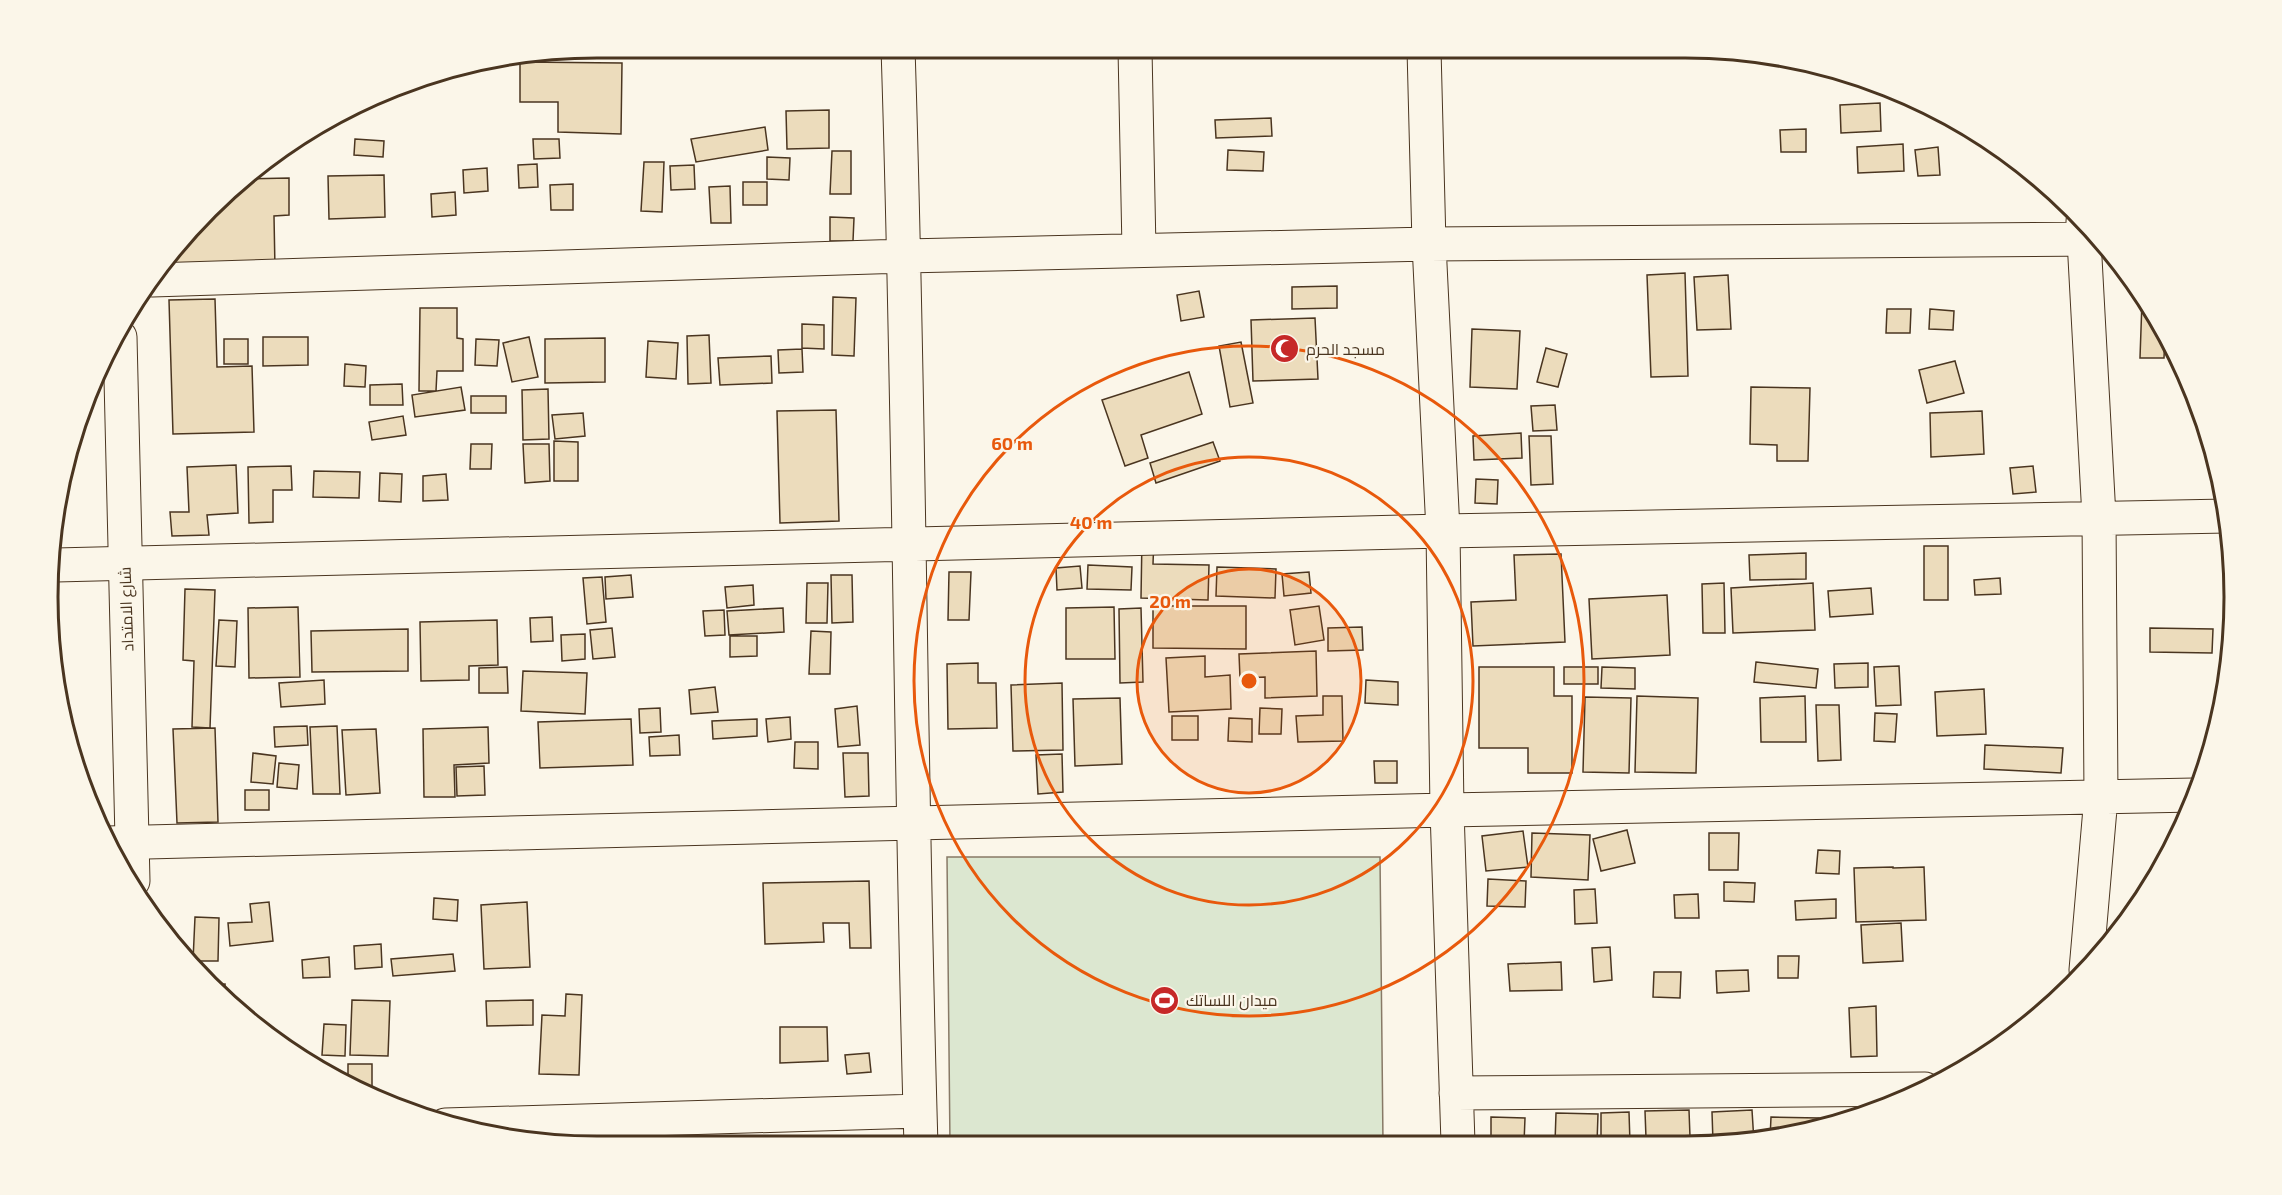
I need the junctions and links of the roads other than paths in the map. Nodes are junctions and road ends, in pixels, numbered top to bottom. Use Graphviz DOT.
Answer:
graph roads {
  1 [pos="898,58"];
  2 [pos="1136,58"];
  3 [pos="1424,58"];
  4 [pos="2082,233"];
  5 [pos="2088,240"];
  6 [pos="1429,244"];
  7 [pos="1140,250"];
  8 [pos="905,256"];
  9 [pos="162,280"];
  10 [pos="120,348"];
  11 [pos="2217,516"];
  12 [pos="2099,517"];
  13 [pos="1443,531"];
  14 [pos="909,546"];
  15 [pos="124,564"];
  16 [pos="60,565"];
  17 [pos="2185,795"];
  18 [pos="2102,797"];
  19 [pos="1447,810"];
  20 [pos="913,823"];
  21 [pos="120,843"];
  22 [pos="2087,956"];
  23 [pos="1904,1089"];
  24 [pos="1456,1093"];
  25 [pos="920,1112"];
  26 [pos="483,1124"];
  27 [pos="921,1136"];
  28 [pos="1458,1136"];
  1 -- 8 [label="street"];
  2 -- 7 [label="street"];
  3 -- 6 [label="street"];
  4 -- 6 [label="street"];
  5 -- 12 [label="street"];
  6 -- 7 [label="street"];
  6 -- 13 [label="street"];
  7 -- 8 [label="street"];
  8 -- 9 [label="street"];
  8 -- 14 [label="street"];
  10 -- 15 [label="street, شارع الامتداد"];
  11 -- 12 [label="street"];
  12 -- 13 [label="street"];
  12 -- 18 [label="street"];
  13 -- 14 [label="street"];
  13 -- 19 [label="street"];
  14 -- 15 [label="street"];
  14 -- 20 [label="street"];
  15 -- 16 [label="street"];
  15 -- 21 [label="street, شارع الامتداد"];
  17 -- 18 [label="street"];
  18 -- 19 [label="street"];
  18 -- 22 [label="street"];
  19 -- 20 [label="street"];
  19 -- 24 [label="street"];
  20 -- 21 [label="street"];
  20 -- 25 [label="street"];
  23 -- 24 [label="street"];
  24 -- 28 [label="street"];
  25 -- 26 [label="street"];
  25 -- 27 [label="street"];
}
